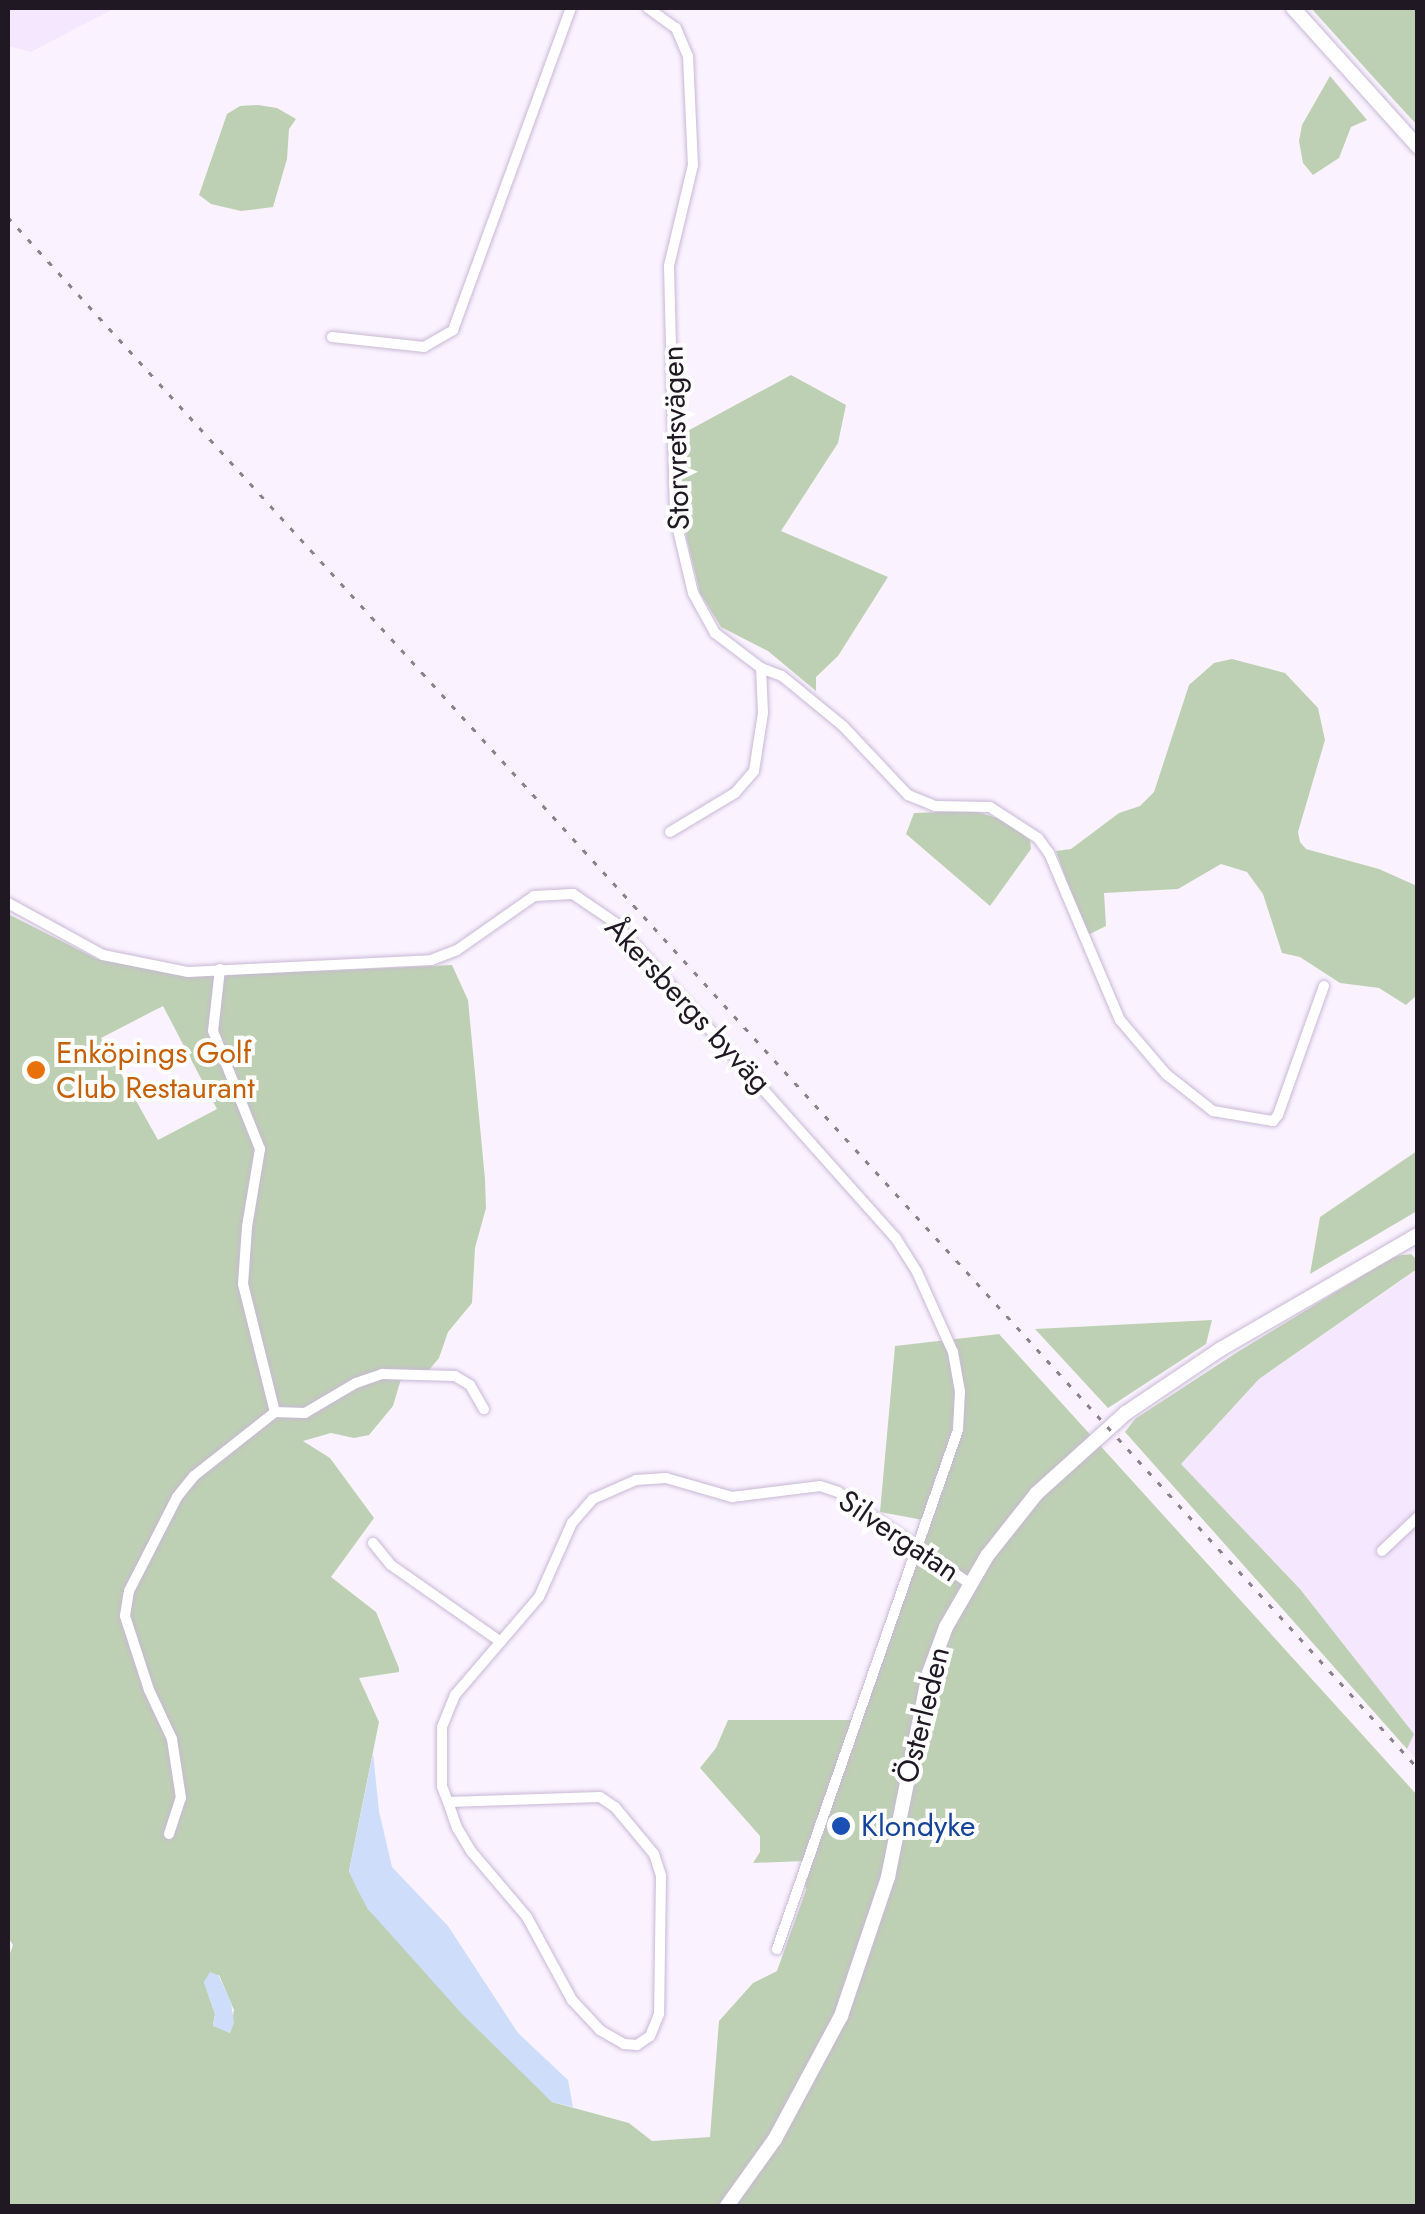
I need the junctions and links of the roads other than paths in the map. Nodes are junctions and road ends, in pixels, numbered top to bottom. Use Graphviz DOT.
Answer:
graph roads {
  1 [pos="571,8"];
  2 [pos="648,8"];
  3 [pos="1293,8"];
  4 [pos="1418,147"];
  5 [pos="332,337"];
  6 [pos="760,668"];
  7 [pos="670,832"];
  8 [pos="8,903"];
  9 [pos="220,970"];
  10 [pos="1324,986"];
  11 [pos="1417,1236"];
  12 [pos="484,1409"];
  13 [pos="274,1412"];
  14 [pos="1418,1517"];
  15 [pos="374,1542"];
  16 [pos="917,1546"];
  17 [pos="1382,1551"];
  18 [pos="968,1583"];
  19 [pos="500,1642"];
  20 [pos="448,1802"];
  21 [pos="168,1834"];
  22 [pos="777,1949"];
  23 [pos="727,2206"];
  1 -- 5 [label="street"];
  2 -- 6 [label="street, Storvretsvägen"];
  3 -- 4 [label="street"];
  6 -- 7 [label="street"];
  6 -- 10 [label="street, Storvretsvägen"];
  8 -- 9 [label="street, Åkersbergs byväg"];
  9 -- 13 [label="street"];
  9 -- 16 [label="street, Åkersbergs byväg"];
  11 -- 18 [label="street, Österleden"];
  12 -- 13 [label="street"];
  13 -- 21 [label="street"];
  14 -- 17 [label="street"];
  15 -- 19 [label="street"];
  16 -- 18 [label="street, Silvergatan"];
  16 -- 19 [label="street, Silvergatan"];
  16 -- 22 [label="street, Åkersbergs byväg"];
  18 -- 23 [label="street, Österleden"];
  19 -- 20 [label="street, Silvergatan"];
  20 -- 20 [label="street, Silvergatan"];
}
